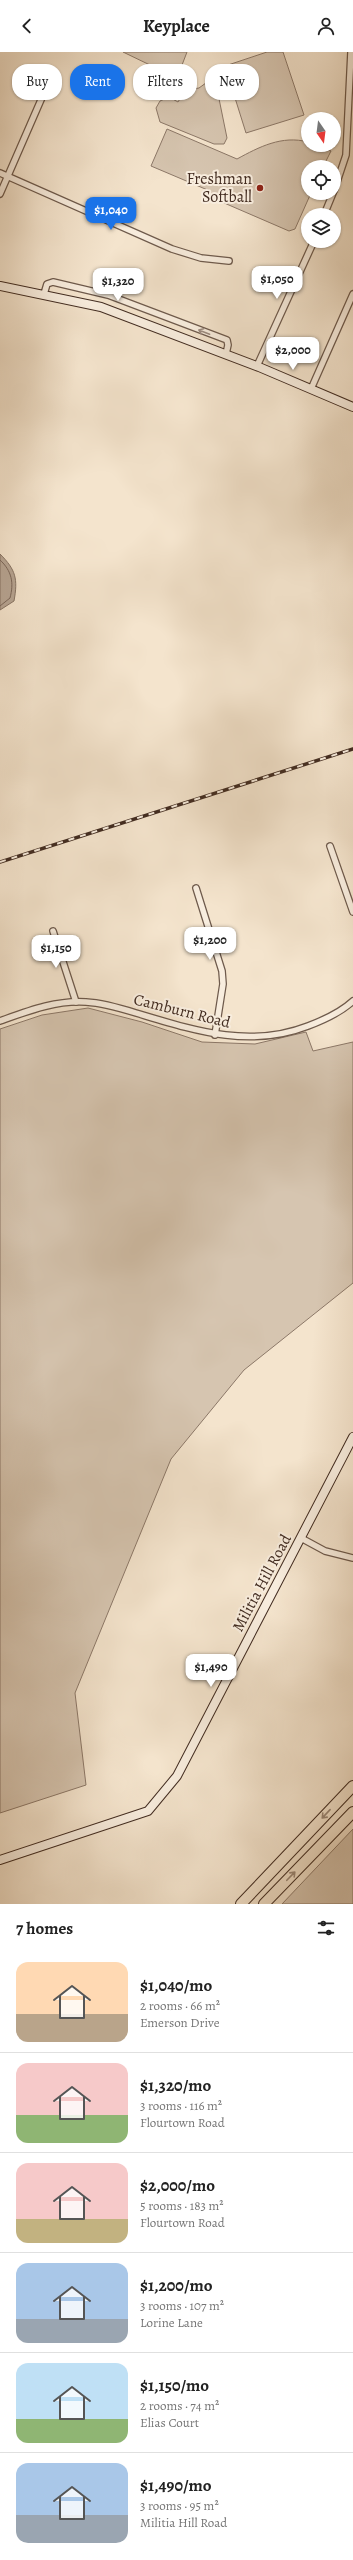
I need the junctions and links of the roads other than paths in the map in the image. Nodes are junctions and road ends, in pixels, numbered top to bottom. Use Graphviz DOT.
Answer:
graph roads {
  1 [pos="351,52"];
  2 [pos="41,100"];
  3 [pos="341,170"];
  4 [pos="0,173"];
  5 [pos="8,176"];
  6 [pos="0,194"];
  7 [pos="311,248"];
  8 [pos="229,261"];
  9 [pos="0,286"];
  10 [pos="44,294"];
  11 [pos="353,294"];
  12 [pos="226,354"];
  13 [pos="257,366"];
  14 [pos="311,389"];
  15 [pos="353,407"];
  16 [pos="330,846"];
  17 [pos="196,888"];
  18 [pos="353,912"];
  19 [pos="53,931"];
  20 [pos="353,1001"];
  21 [pos="76,1002"];
  22 [pos="0,1021"];
  23 [pos="215,1035"];
  24 [pos="353,1436"];
  25 [pos="301,1538"];
  26 [pos="353,1558"];
  27 [pos="353,1786"];
  28 [pos="353,1812"];
  29 [pos="0,1860"];
  30 [pos="241,1904"];
  31 [pos="264,1904"];
  1 -- 3 [label="street"];
  2 -- 5 [label="street"];
  4 -- 5 [label="street"];
  5 -- 6 [label="street"];
  5 -- 8 [label="street"];
  7 -- 13 [label="street"];
  9 -- 10 [label="street"];
  10 -- 12 [label="street"];
  12 -- 10 [label="street, one-way"];
  11 -- 14 [label="street"];
  12 -- 13 [label="street"];
  13 -- 14 [label="street"];
  14 -- 15 [label="street"];
  16 -- 18 [label="street"];
  17 -- 23 [label="street"];
  19 -- 21 [label="street"];
  20 -- 23 [label="street, Camburn Road"];
  21 -- 22 [label="street, Camburn Road"];
  21 -- 23 [label="street, Camburn Road"];
  24 -- 25 [label="street, Militia Hill Road"];
  25 -- 26 [label="street"];
  25 -- 29 [label="street, Militia Hill Road"];
  27 -- 30 [label="highway, one-way"];
  31 -- 28 [label="highway, one-way"];
}
